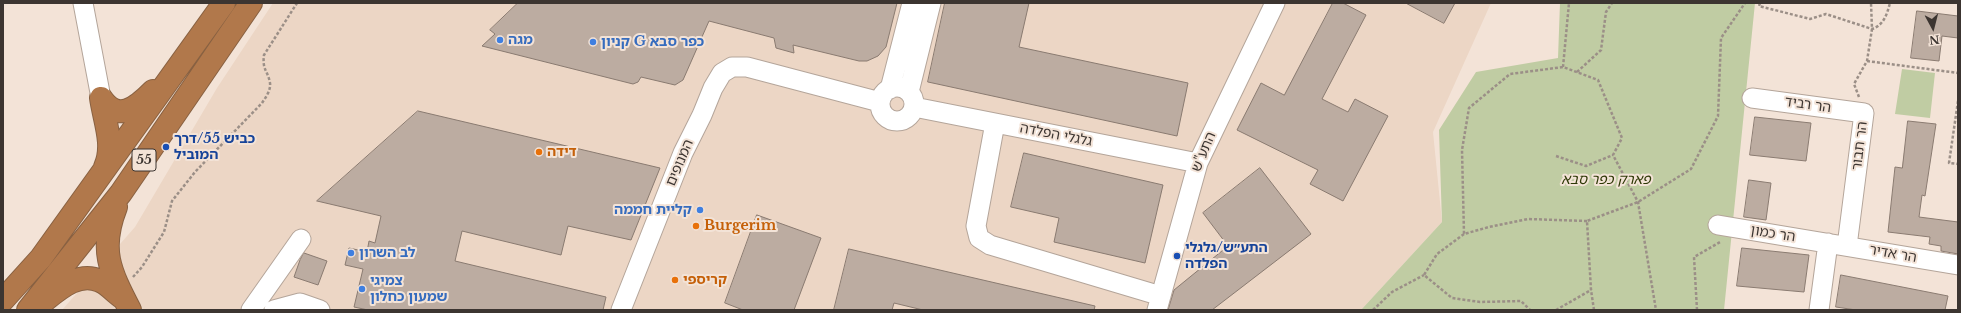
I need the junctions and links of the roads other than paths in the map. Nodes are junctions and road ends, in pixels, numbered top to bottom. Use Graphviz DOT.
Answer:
graph roads {
  1 [pos="83,3"];
  2 [pos="224,3"];
  3 [pos="251,3"];
  4 [pos="912,3"];
  5 [pos="931,3"];
  6 [pos="1275,3"];
  7 [pos="185,59"];
  8 [pos="885,95"];
  9 [pos="101,98"];
  10 [pos="1752,98"];
  11 [pos="912,100"];
  12 [pos="1864,113"];
  13 [pos="995,123"];
  14 [pos="1198,163"];
  15 [pos="100,176"];
  16 [pos="121,193"];
  17 [pos="1718,225"];
  18 [pos="301,239"];
  19 [pos="1828,243"];
  20 [pos="1847,246"];
  21 [pos="1958,265"];
  22 [pos="125,299"];
  23 [pos="3,300"];
  24 [pos="1159,303"];
  25 [pos="624,309"];
  26 [pos="28,310"];
  27 [pos="32,310"];
  28 [pos="251,310"];
  29 [pos="274,310"];
  30 [pos="320,310"];
  31 [pos="1819,310"];
  1 -- 9 [label="street"];
  2 -- 7 [label="highway, 55"];
  3 -- 16 [label="highway, 55"];
  4 -- 8 [label="street"];
  5 -- 11 [label="street"];
  6 -- 14 [label="street, התע\"ש"];
  7 -- 9 [label="highway"];
  7 -- 15 [label="highway, 55"];
  8 -- 11 [label="street"];
  8 -- 11 [label="street"];
  8 -- 25 [label="street, המנופים"];
  9 -- 15 [label="highway"];
  10 -- 12 [label="street, הר רביד"];
  11 -- 13 [label="street, גלגלי הפלדה"];
  12 -- 20 [label="street, הר תבור"];
  13 -- 14 [label="street, גלגלי הפלדה"];
  13 -- 24 [label="street"];
  14 -- 24 [label="street, התע\"ש"];
  15 -- 23 [label="highway, 55"];
  16 -- 22 [label="highway"];
  16 -- 26 [label="highway, 55"];
  17 -- 19 [label="street, הר כמון"];
  18 -- 28 [label="street"];
  19 -- 20 [label="street, הר אדיר"];
  19 -- 31 [label="street"];
  20 -- 21 [label="street, הר אדיר"];
  22 -- 27 [label="highway"];
  29 -- 30 [label="street"];
}
